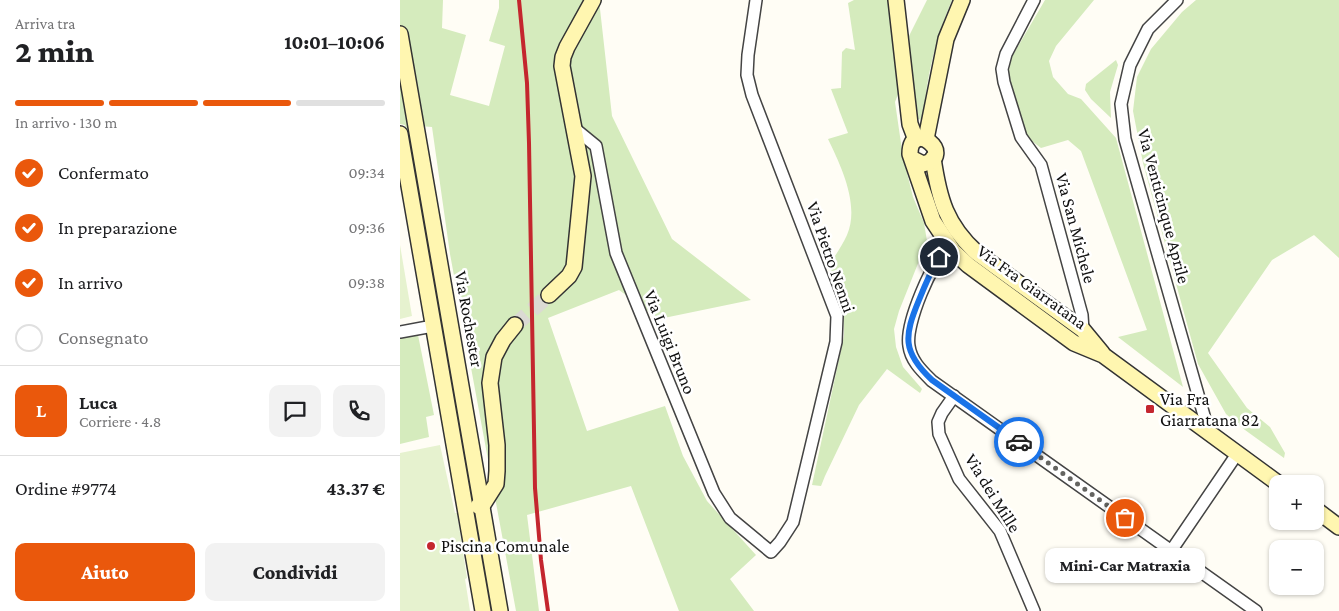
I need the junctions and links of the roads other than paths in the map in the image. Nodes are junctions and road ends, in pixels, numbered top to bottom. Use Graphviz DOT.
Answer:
graph roads {
  1 [pos="593,0"];
  2 [pos="756,0"];
  3 [pos="896,0"];
  4 [pos="962,0"];
  5 [pos="1034,0"];
  6 [pos="1177,0"];
  7 [pos="400,34"];
  8 [pos="574,128"];
  9 [pos="400,134"];
  10 [pos="921,139"];
  11 [pos="933,158"];
  12 [pos="913,159"];
  13 [pos="949,246"];
  14 [pos="549,295"];
  15 [pos="515,325"];
  16 [pos="433,326"];
  17 [pos="1083,330"];
  18 [pos="400,332"];
  19 [pos="1102,354"];
  20 [pos="954,396"];
  21 [pos="1209,433"];
  22 [pos="1238,454"];
  23 [pos="1269,477"];
  24 [pos="482,506"];
  25 [pos="465,509"];
  26 [pos="1324,516"];
  27 [pos="1339,527"];
  28 [pos="1171,551"];
  29 [pos="771,552"];
  30 [pos="483,611"];
  31 [pos="500,611"];
  32 [pos="1034,611"];
  33 [pos="1256,611"];
  1 -- 8 [label="main road"];
  2 -- 29 [label="street, Via Pietro Nenni"];
  3 -- 10 [label="main road"];
  4 -- 10 [label="main road"];
  5 -- 17 [label="street, Via San Michele"];
  6 -- 21 [label="street, Via Venticinque Aprile"];
  7 -- 24 [label="main road, Via Rochester"];
  8 -- 14 [label="main road"];
  8 -- 29 [label="street, Via Luigi Bruno"];
  9 -- 16 [label="main road, Via Rochester"];
  10 -- 11 [label="main road"];
  10 -- 12 [label="main road"];
  11 -- 12 [label="main road"];
  11 -- 17 [label="main road, Via Fra Giarratana"];
  12 -- 13 [label="main road, Via Fra Giarratana"];
  13 -- 19 [label="main road, Via Fra Giarratana"];
  13 -- 20 [label="street"];
  15 -- 24 [label="main road"];
  16 -- 18 [label="street"];
  16 -- 25 [label="main road, Via Rochester"];
  17 -- 19 [label="main road, Via Fra Giarratana"];
  19 -- 21 [label="main road, Via Fra Giarratana"];
  20 -- 28 [label="street"];
  20 -- 32 [label="street, Via dei Mille"];
  21 -- 22 [label="main road, Via Fra Giarratana"];
  22 -- 23 [label="main road, Via Fra Giarratana"];
  22 -- 28 [label="street"];
  24 -- 25 [label="main road"];
  24 -- 31 [label="main road, Via Rochester"];
  25 -- 30 [label="main road, Via Rochester"];
  26 -- 27 [label="main road"];
  28 -- 33 [label="street"];
}
